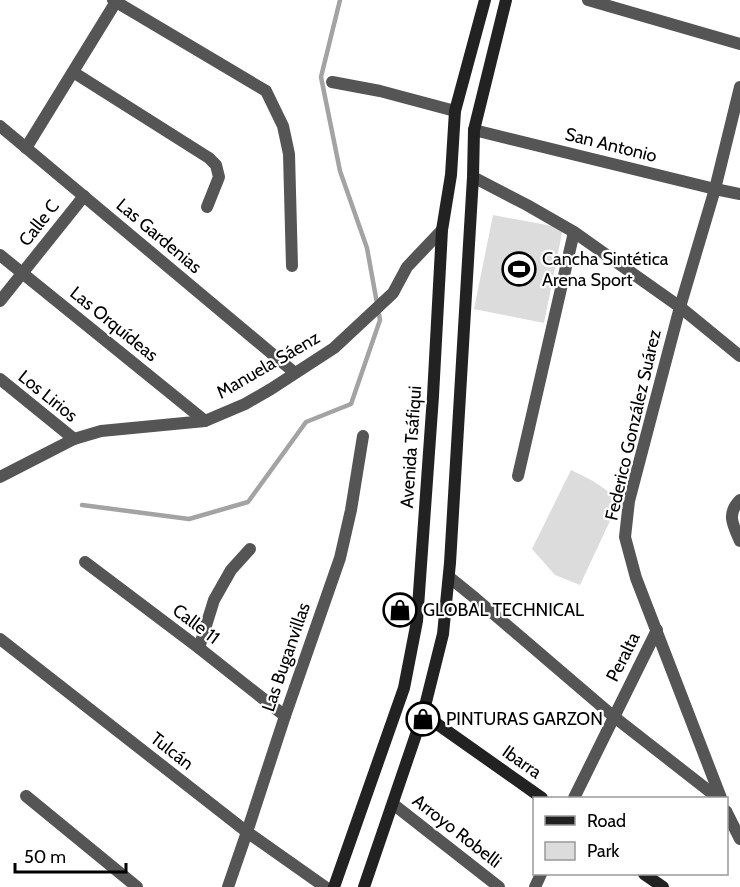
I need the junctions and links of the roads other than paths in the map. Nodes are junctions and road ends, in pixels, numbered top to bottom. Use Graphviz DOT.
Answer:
graph roads {
  1 [pos="485,0"];
  2 [pos="506,0"];
  3 [pos="588,0"];
  4 [pos="115,1"];
  5 [pos="740,44"];
  6 [pos="73,72"];
  7 [pos="332,82"];
  8 [pos="740,87"];
  9 [pos="455,111"];
  10 [pos="0,126"];
  11 [pos="474,130"];
  12 [pos="26,148"];
  13 [pos="473,177"];
  14 [pos="715,189"];
  15 [pos="740,194"];
  16 [pos="84,196"];
  17 [pos="207,207"];
  18 [pos="442,230"];
  19 [pos="574,232"];
  20 [pos="0,255"];
  21 [pos="292,266"];
  22 [pos="22,274"];
  23 [pos="0,301"];
  24 [pos="680,307"];
  25 [pos="740,356"];
  26 [pos="295,373"];
  27 [pos="0,380"];
  28 [pos="205,421"];
  29 [pos="363,436"];
  30 [pos="74,440"];
  31 [pos="518,476"];
  32 [pos="0,477"];
  33 [pos="740,500"];
  34 [pos="740,541"];
  35 [pos="250,549"];
  36 [pos="85,562"];
  37 [pos="449,577"];
  38 [pos="657,630"];
  39 [pos="0,639"];
  40 [pos="199,648"];
  41 [pos="423,714"];
  42 [pos="285,716"];
  43 [pos="613,716"];
  44 [pos="26,796"];
  45 [pos="541,797"];
  46 [pos="574,797"];
  47 [pos="719,797"];
  48 [pos="720,797"];
  49 [pos="393,804"];
  50 [pos="728,815"];
  51 [pos="247,832"];
  52 [pos="740,839"];
  53 [pos="647,875"];
  54 [pos="137,887"];
  55 [pos="228,887"];
  56 [pos="325,887"];
  57 [pos="334,887"];
  58 [pos="364,887"];
  59 [pos="499,887"];
  60 [pos="663,887"];
  1 -- 9 [label="main road, Avenida Tsáfiqui"];
  2 -- 11 [label="main road"];
  3 -- 5 [label="street"];
  4 -- 6 [label="street"];
  4 -- 21 [label="street"];
  6 -- 12 [label="street"];
  6 -- 17 [label="street"];
  7 -- 9 [label="street"];
  8 -- 14 [label="street, Federico González Suárez"];
  9 -- 18 [label="main road, Avenida Tsáfiqui"];
  10 -- 12 [label="street, Las Gardenias"];
  11 -- 13 [label="main road"];
  11 -- 14 [label="street, San Antonio"];
  12 -- 16 [label="street, Las Gardenias"];
  13 -- 19 [label="street"];
  13 -- 37 [label="main road"];
  14 -- 15 [label="street, San Antonio"];
  14 -- 24 [label="street, Federico González Suárez"];
  16 -- 22 [label="street, Calle C"];
  16 -- 26 [label="street, Las Gardenias"];
  18 -- 26 [label="street, Manuela Sáenz"];
  18 -- 57 [label="main road, Avenida Tsáfiqui"];
  19 -- 24 [label="street"];
  19 -- 31 [label="street"];
  20 -- 22 [label="street, Las Orquídeas"];
  22 -- 23 [label="street, Calle C"];
  22 -- 28 [label="street, Las Orquídeas"];
  24 -- 25 [label="street"];
  24 -- 38 [label="street, Federico González Suárez"];
  26 -- 28 [label="street, Manuela Sáenz"];
  27 -- 30 [label="street, Los Lirios"];
  28 -- 30 [label="street, Manuela Sáenz"];
  29 -- 42 [label="street, Las Buganvillas"];
  30 -- 32 [label="street, Manuela Sáenz"];
  33 -- 34 [label="street"];
  35 -- 40 [label="street"];
  36 -- 40 [label="street, Calle 11"];
  37 -- 41 [label="main road"];
  37 -- 43 [label="street"];
  38 -- 43 [label="street, Peralta"];
  38 -- 48 [label="street, Federico González Suárez"];
  39 -- 51 [label="street, Tulcán"];
  40 -- 42 [label="street, Calle 11"];
  41 -- 45 [label="main road, Ibarra"];
  41 -- 49 [label="main road"];
  42 -- 51 [label="street, Las Buganvillas"];
  43 -- 46 [label="street, Peralta"];
  43 -- 47 [label="street"];
  44 -- 54 [label="street"];
  49 -- 58 [label="main road"];
  49 -- 59 [label="street, Arroyo Robelli"];
  50 -- 52 [label="street"];
  51 -- 55 [label="street, Las Buganvillas"];
  51 -- 56 [label="street, Tulcán"];
  53 -- 60 [label="main road"];
}
